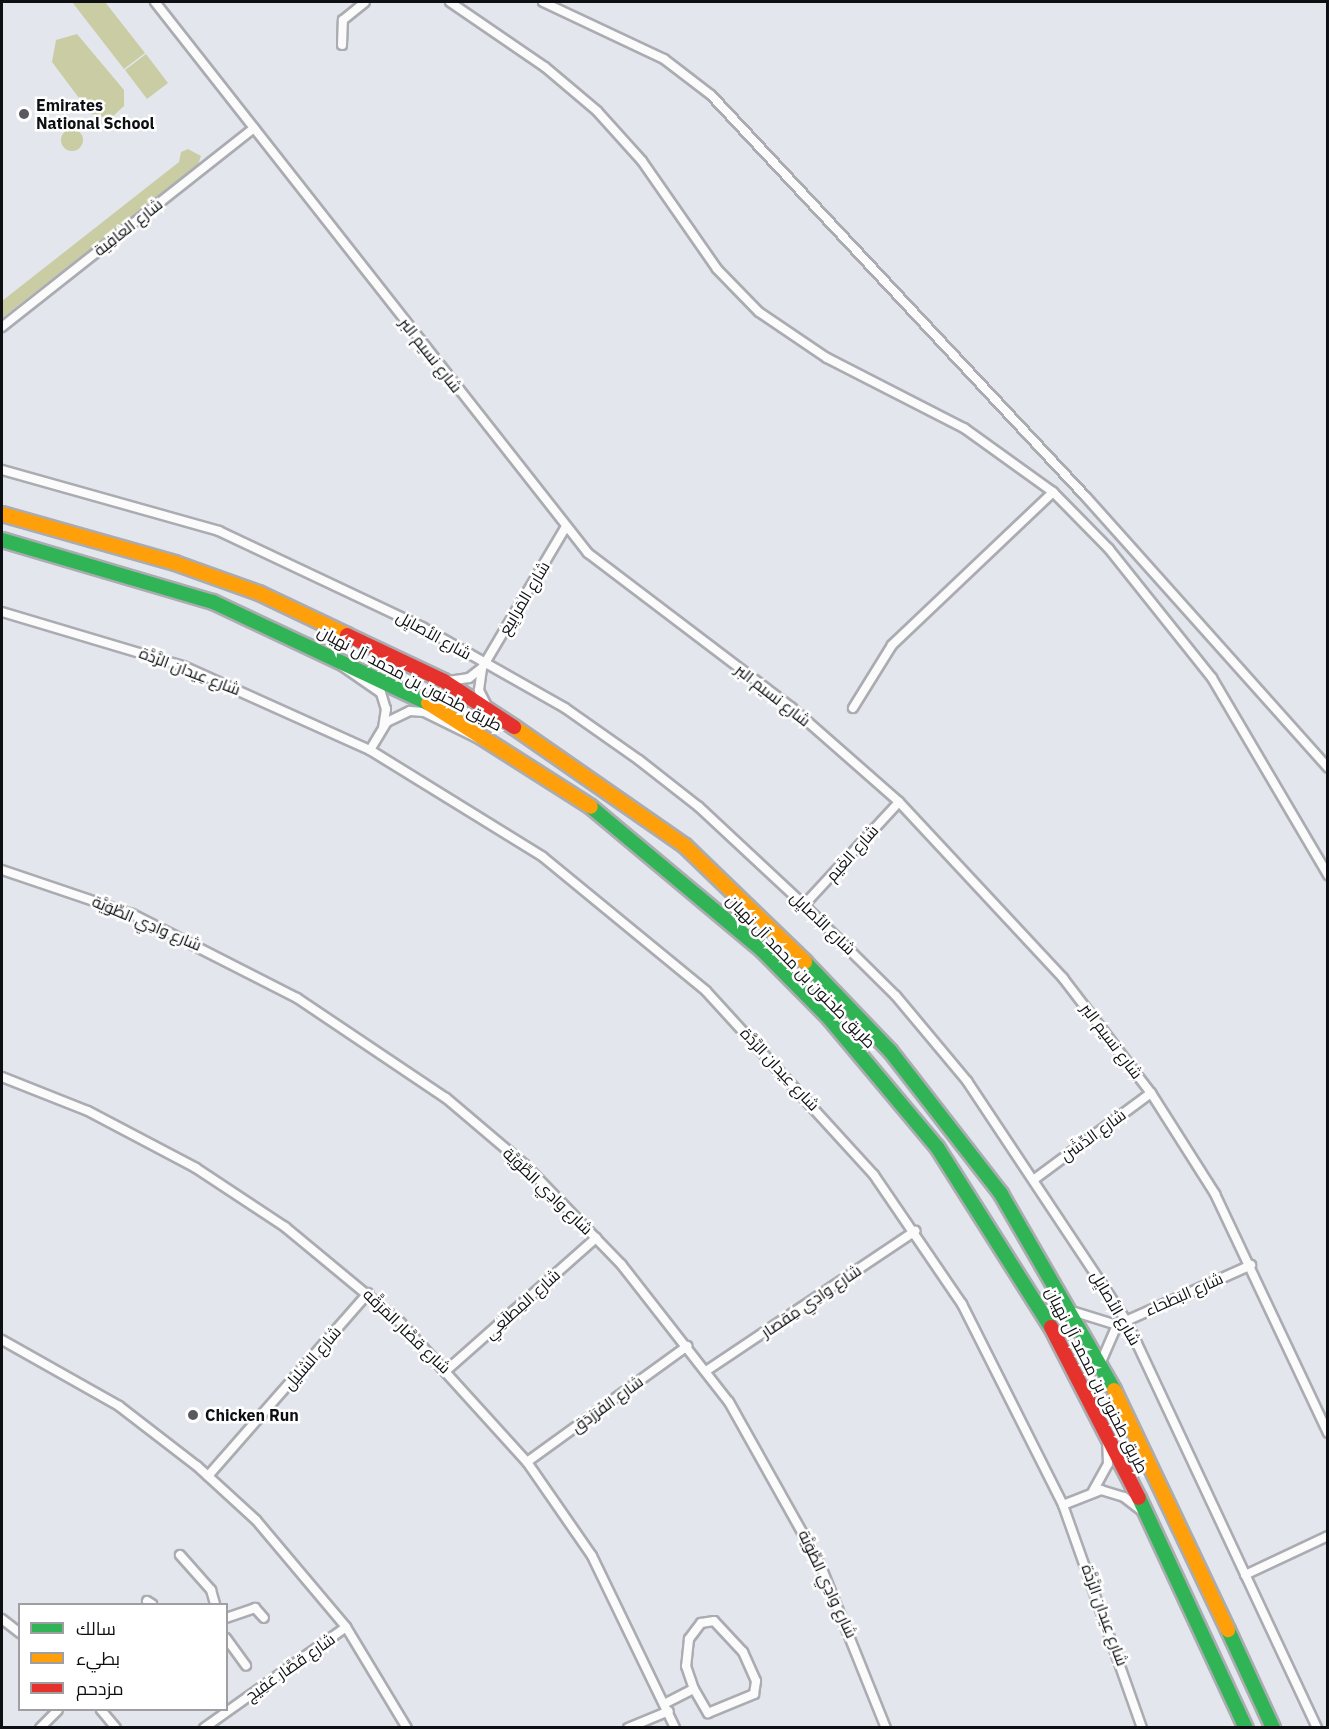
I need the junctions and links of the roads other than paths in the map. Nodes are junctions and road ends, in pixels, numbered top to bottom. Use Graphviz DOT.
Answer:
graph roads {
  1 [pos="155,2"];
  2 [pos="365,2"];
  3 [pos="450,2"];
  4 [pos="543,2"];
  5 [pos="342,45"];
  6 [pos="254,128"];
  7 [pos="2,327"];
  8 [pos="2,470"];
  9 [pos="1053,492"];
  10 [pos="2,514"];
  11 [pos="565,528"];
  12 [pos="2,540"];
  13 [pos="2,612"];
  14 [pos="284,630"];
  15 [pos="484,665"];
  16 [pos="444,681"];
  17 [pos="853,708"];
  18 [pos="490,709"];
  19 [pos="383,727"];
  20 [pos="496,743"];
  21 [pos="370,750"];
  22 [pos="1328,768"];
  23 [pos="899,802"];
  24 [pos="2,870"];
  25 [pos="1328,875"];
  26 [pos="804,905"];
  27 [pos="2,1077"];
  28 [pos="1151,1094"];
  29 [pos="1036,1178"];
  30 [pos="915,1231"];
  31 [pos="596,1238"];
  32 [pos="1251,1265"];
  33 [pos="368,1293"];
  34 [pos="1075,1312"];
  35 [pos="1126,1320"];
  36 [pos="1117,1324"];
  37 [pos="2,1340"];
  38 [pos="687,1346"];
  39 [pos="1101,1362"];
  40 [pos="448,1369"];
  41 [pos="706,1371"];
  42 [pos="1106,1425"];
  43 [pos="1328,1433"];
  44 [pos="527,1462"];
  45 [pos="208,1476"];
  46 [pos="1093,1491"];
  47 [pos="1062,1504"];
  48 [pos="1147,1516"];
  49 [pos="1328,1536"];
  50 [pos="180,1555"];
  51 [pos="1245,1575"];
  52 [pos="214,1603"];
  53 [pos="228,1617"];
  54 [pos="264,1618"];
  55 [pos="2,1619"];
  56 [pos="346,1628"];
  57 [pos="18,1631"];
  58 [pos="228,1641"];
  59 [pos="246,1666"];
  60 [pos="694,1689"];
  61 [pos="668,1707"];
  62 [pos="57,1711"];
  63 [pos="102,1711"];
  64 [pos="40,1728"];
  65 [pos="116,1728"];
  66 [pos="204,1728"];
  67 [pos="406,1728"];
  68 [pos="628,1728"];
  69 [pos="675,1728"];
  70 [pos="886,1728"];
  71 [pos="1142,1728"];
  72 [pos="1246,1728"];
  73 [pos="1273,1728"];
  74 [pos="1317,1728"];
  1 -- 6 [label="street, شارع نسيم البر"];
  2 -- 5 [label="street"];
  3 -- 9 [label="street"];
  4 -- 22 [label="street"];
  6 -- 7 [label="street, شارع العافِية"];
  6 -- 11 [label="street, شارع نسيم البر"];
  8 -- 15 [label="street, شارع الأصايِل"];
  9 -- 17 [label="street"];
  9 -- 25 [label="street"];
  10 -- 16 [label="main road, طريق طحنون بن محمد آل نهيان"];
  11 -- 15 [label="street, شارع المَرابِيع"];
  11 -- 23 [label="street, شارع نسيم البر"];
  12 -- 14 [label="main road, طريق طحنون بن محمد آل نهيان"];
  13 -- 21 [label="street, شارع عِيدان الرَّدَّة"];
  14 -- 19 [label="street"];
  14 -- 20 [label="main road, طريق طحنون بن محمد آل نهيان"];
  15 -- 16 [label="street"];
  15 -- 18 [label="street"];
  15 -- 26 [label="street, شارع الأصايِل"];
  16 -- 18 [label="main road, طريق طحنون بن محمد آل نهيان"];
  18 -- 34 [label="main road, طريق طحنون بن محمد آل نهيان"];
  19 -- 20 [label="street"];
  19 -- 21 [label="street"];
  20 -- 42 [label="main road, طريق طحنون بن محمد آل نهيان"];
  21 -- 30 [label="street, شارع عِيدان الرَّدَّة"];
  23 -- 26 [label="street, شارع الغَيم"];
  23 -- 28 [label="street, شارع نسيم البر"];
  24 -- 31 [label="street, شارع وادِي الطِّوَيَّة"];
  26 -- 29 [label="street, شارع الأصايِل"];
  27 -- 33 [label="street, شارع قصَّار المَرَقَّه"];
  28 -- 29 [label="street, شارع الدِّشَن"];
  28 -- 32 [label="street, شارع نسيم البر"];
  29 -- 35 [label="street, شارع الأصايِل"];
  30 -- 41 [label="street, شارع وادِي مِقصار"];
  30 -- 47 [label="street, شارع عِيدان الرَّدَّة"];
  31 -- 38 [label="street, شارع وادِي الطِّوَيَّة"];
  31 -- 40 [label="street, شارع المِطلَعِي"];
  32 -- 35 [label="street, شارع البَطحاء"];
  32 -- 43 [label="street, شارع نسيم البر"];
  33 -- 40 [label="street, شارع قصَّار المَرَقَّه"];
  33 -- 45 [label="street, شارع الشليل"];
  34 -- 36 [label="street"];
  34 -- 39 [label="main road, طريق طحنون بن محمد آل نهيان"];
  35 -- 36 [label="street, شارع البَطحاء"];
  35 -- 51 [label="street, شارع الأصايِل"];
  36 -- 39 [label="street"];
  37 -- 45 [label="street"];
  38 -- 41 [label="street, شارع وادِي الطِّوَيَّة"];
  38 -- 44 [label="street, شارع الفَرَزدَق"];
  39 -- 73 [label="main road, طريق طحنون بن محمد آل نهيان"];
  40 -- 44 [label="street, شارع قصَّار المَرَقَّه"];
  41 -- 70 [label="street, شارع وادِي الطِّوَيَّة"];
  42 -- 46 [label="street"];
  42 -- 48 [label="main road, طريق طحنون بن محمد آل نهيان"];
  44 -- 61 [label="street, شارع قصَّار المَرَقَّه"];
  45 -- 56 [label="street"];
  46 -- 47 [label="street"];
  46 -- 48 [label="street"];
  47 -- 71 [label="street, شارع عِيدان الرَّدَّة"];
  48 -- 72 [label="main road, طريق طحنون بن محمد آل نهيان"];
  49 -- 51 [label="street"];
  50 -- 52 [label="street"];
  51 -- 74 [label="street, شارع الأصايِل"];
  53 -- 54 [label="street"];
  55 -- 57 [label="street"];
  56 -- 66 [label="street, شارع قصَّار عَفِيج"];
  56 -- 67 [label="street"];
  58 -- 59 [label="street"];
  60 -- 60 [label="street"];
  60 -- 61 [label="street"];
  61 -- 68 [label="street"];
  61 -- 69 [label="street, شارع قصَّار المَرَقَّه"];
  62 -- 64 [label="street"];
  63 -- 65 [label="street"];
}
